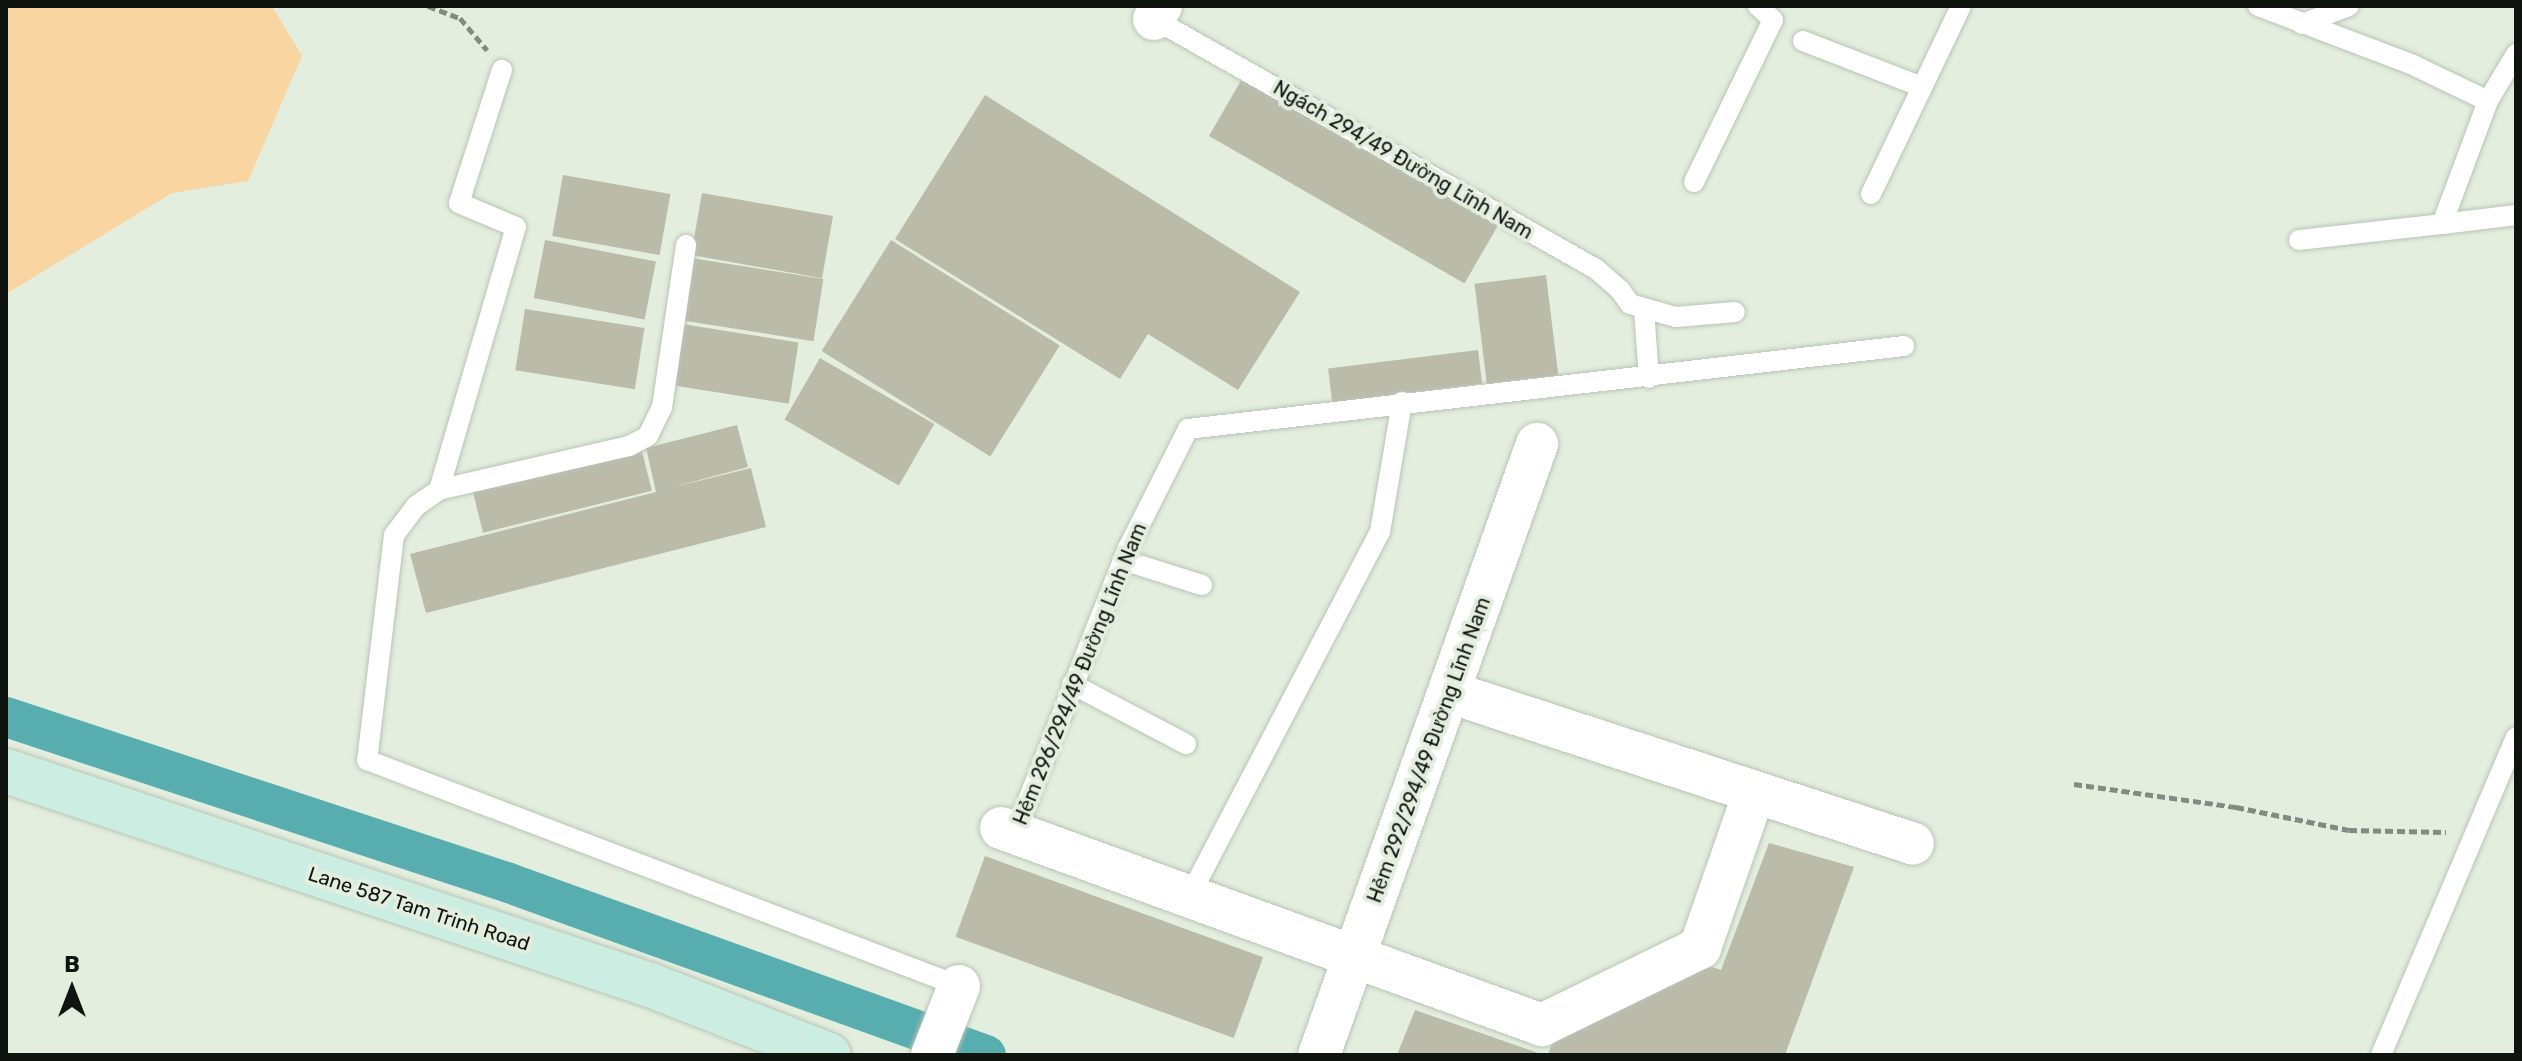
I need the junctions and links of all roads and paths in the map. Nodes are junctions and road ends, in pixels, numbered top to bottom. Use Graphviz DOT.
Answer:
graph roads {
  1 [pos="428,6"];
  2 [pos="1758,6"];
  3 [pos="1961,6"];
  4 [pos="2258,6"];
  5 [pos="2349,6"];
  6 [pos="1158,12"];
  7 [pos="2302,24"];
  8 [pos="1803,41"];
  9 [pos="2516,54"];
  10 [pos="502,70"];
  11 [pos="1922,87"];
  12 [pos="2488,101"];
  13 [pos="1694,182"];
  14 [pos="1871,194"];
  15 [pos="2516,215"];
  16 [pos="2442,224"];
  17 [pos="2299,240"];
  18 [pos="686,245"];
  19 [pos="1644,309"];
  20 [pos="1735,312"];
  21 [pos="1904,346"];
  22 [pos="1649,378"];
  23 [pos="1402,402"];
  24 [pos="1537,444"];
  25 [pos="439,490"];
  26 [pos="1123,560"];
  27 [pos="1202,585"];
  28 [pos="1072,684"];
  29 [pos="1449,692"];
  30 [pos="2516,737"];
  31 [pos="1186,744"];
  32 [pos="6,771"];
  33 [pos="2074,784"];
  34 [pos="1754,793"];
  35 [pos="1008,830"];
  36 [pos="2475,833"];
  37 [pos="1913,844"];
  38 [pos="1190,895"];
  39 [pos="1355,957"];
  40 [pos="954,998"];
  41 [pos="829,1055"];
  42 [pos="932,1055"];
  43 [pos="1319,1055"];
  44 [pos="2381,1055"];
  1 -- 10 [label="path"];
  2 -- 13 [label="lane"];
  3 -- 11 [label="lane"];
  4 -- 7 [label="lane"];
  5 -- 7 [label="lane"];
  6 -- 19 [label="lane, Ngách 294/49 Đường Lĩnh Nam"];
  7 -- 12 [label="lane"];
  8 -- 11 [label="lane"];
  9 -- 12 [label="lane"];
  10 -- 25 [label="lane"];
  11 -- 14 [label="lane"];
  12 -- 16 [label="lane"];
  15 -- 16 [label="lane"];
  16 -- 17 [label="lane"];
  18 -- 25 [label="lane"];
  19 -- 20 [label="lane, Ngách 294/49 Đường Lĩnh Nam"];
  19 -- 22 [label="lane"];
  21 -- 22 [label="lane"];
  22 -- 23 [label="lane"];
  23 -- 26 [label="lane, Hẻm 296/294/49 Đường Lĩnh Nam"];
  23 -- 38 [label="lane"];
  24 -- 29 [label="street, Hẻm 292/294/49 Đường Lĩnh Nam"];
  25 -- 40 [label="lane"];
  26 -- 27 [label="lane"];
  26 -- 28 [label="lane, Hẻm 296/294/49 Đường Lĩnh Nam"];
  28 -- 31 [label="lane"];
  28 -- 35 [label="lane, Hẻm 296/294/49 Đường Lĩnh Nam"];
  29 -- 34 [label="street"];
  29 -- 39 [label="street, Hẻm 292/294/49 Đường Lĩnh Nam"];
  30 -- 36 [label="lane"];
  32 -- 41 [label="street, Lane 587 Tam Trinh Road"];
  33 -- 36 [label="path"];
  34 -- 37 [label="street"];
  34 -- 39 [label="street"];
  35 -- 38 [label="street"];
  36 -- 44 [label="lane"];
  38 -- 39 [label="street"];
  39 -- 43 [label="street, Hẻm 292/294/49 Đường Lĩnh Nam"];
  40 -- 42 [label="street"];
}
